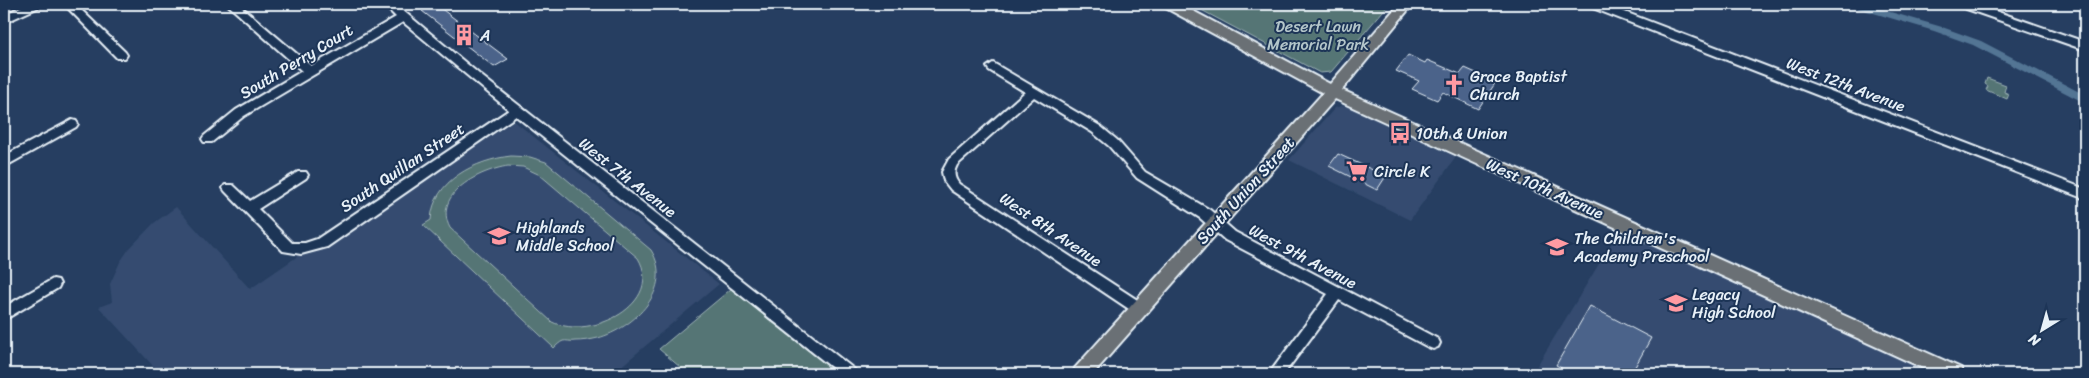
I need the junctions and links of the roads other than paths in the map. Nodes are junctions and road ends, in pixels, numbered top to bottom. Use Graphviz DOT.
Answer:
graph roads {
  1 [pos="35,4"];
  2 [pos="69,4"];
  3 [pos="232,4"];
  4 [pos="388,4"];
  5 [pos="1169,4"];
  6 [pos="1406,4"];
  7 [pos="1594,4"];
  8 [pos="1965,4"];
  9 [pos="404,17"];
  10 [pos="4,19"];
  11 [pos="2085,46"];
  12 [pos="121,55"];
  13 [pos="993,67"];
  14 [pos="310,72"];
  15 [pos="1033,91"];
  16 [pos="1334,92"];
  17 [pos="517,110"];
  18 [pos="72,124"];
  19 [pos="208,139"];
  20 [pos="4,162"];
  21 [pos="302,175"];
  22 [pos="230,188"];
  23 [pos="2085,194"];
  24 [pos="250,208"];
  25 [pos="1216,223"];
  26 [pos="53,284"];
  27 [pos="1337,292"];
  28 [pos="1140,309"];
  29 [pos="4,314"];
  30 [pos="1433,343"];
  31 [pos="850,374"];
  32 [pos="1082,374"];
  33 [pos="1276,374"];
  34 [pos="1954,374"];
  1 -- 10 [label="street"];
  2 -- 12 [label="street"];
  3 -- 14 [label="street"];
  4 -- 9 [label="street, West 7th Avenue"];
  5 -- 16 [label="main road, West 10th Avenue"];
  6 -- 16 [label="main road, South Union Street"];
  7 -- 23 [label="street, West 12th Avenue"];
  8 -- 11 [label="street"];
  9 -- 14 [label="street, South Perry Court"];
  9 -- 17 [label="street, West 7th Avenue"];
  13 -- 15 [label="street, West 9th Avenue"];
  14 -- 19 [label="street, South Perry Court"];
  15 -- 25 [label="street, West 9th Avenue"];
  15 -- 28 [label="street, West 8th Avenue"];
  16 -- 25 [label="main road, South Union Street"];
  16 -- 34 [label="main road, West 10th Avenue"];
  17 -- 24 [label="street, South Quillan Street"];
  17 -- 31 [label="street, West 7th Avenue"];
  18 -- 20 [label="street"];
  21 -- 24 [label="street"];
  22 -- 24 [label="street"];
  25 -- 27 [label="street, West 9th Avenue"];
  25 -- 28 [label="main road, South Union Street"];
  26 -- 29 [label="street"];
  27 -- 30 [label="street, West 9th Avenue"];
  27 -- 33 [label="street"];
  28 -- 32 [label="main road, South Union Street"];
}
